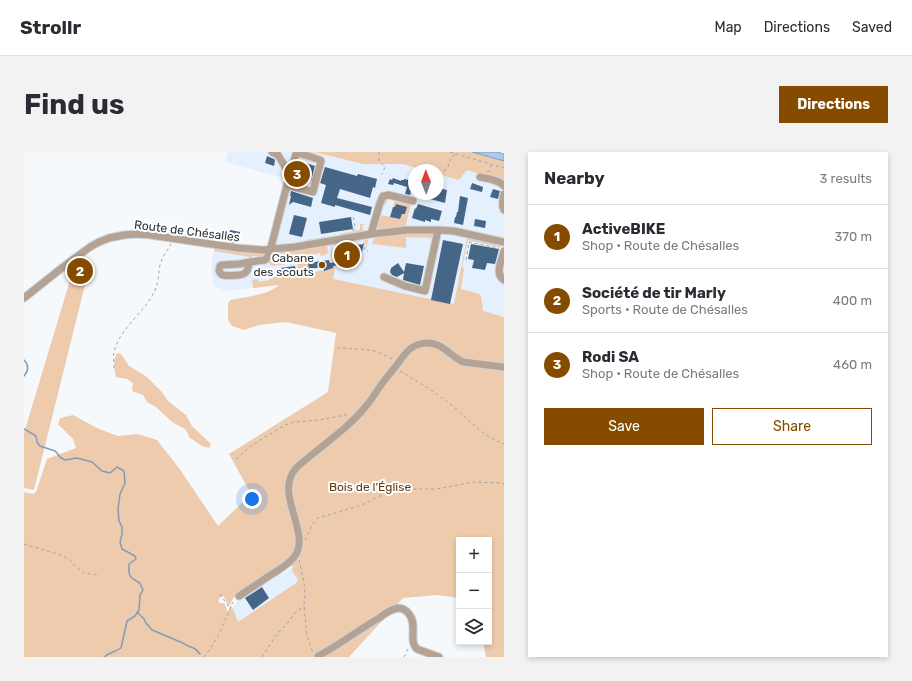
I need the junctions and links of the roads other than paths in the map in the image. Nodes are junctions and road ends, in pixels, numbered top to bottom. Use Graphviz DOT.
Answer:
graph roads {
  1 [pos="272,152"];
  2 [pos="290,175"];
  3 [pos="480,177"];
  4 [pos="287,185"];
  5 [pos="504,186"];
  6 [pos="504,194"];
  7 [pos="413,201"];
  8 [pos="503,207"];
  9 [pos="438,230"];
  10 [pos="371,234"];
  11 [pos="504,242"];
  12 [pos="270,250"];
  13 [pos="504,250"];
  14 [pos="250,262"];
  15 [pos="384,277"];
  16 [pos="504,280"];
  17 [pos="24,298"];
  18 [pos="504,367"];
  19 [pos="239,596"];
  20 [pos="316,656"];
  21 [pos="439,657"];
  1 -- 2 [label="street"];
  2 -- 4 [label="street"];
  2 -- 4 [label="street"];
  3 -- 5 [label="street"];
  4 -- 12 [label="street"];
  6 -- 8 [label="street"];
  7 -- 10 [label="street"];
  9 -- 10 [label="street, Route de Chésalles"];
  9 -- 11 [label="street, Route de Chésalles"];
  9 -- 15 [label="street"];
  10 -- 12 [label="street, Route de Chésalles"];
  12 -- 14 [label="street"];
  12 -- 17 [label="street, Route de Chésalles"];
  13 -- 16 [label="street"];
  18 -- 19 [label="street"];
  20 -- 21 [label="street"];
}
